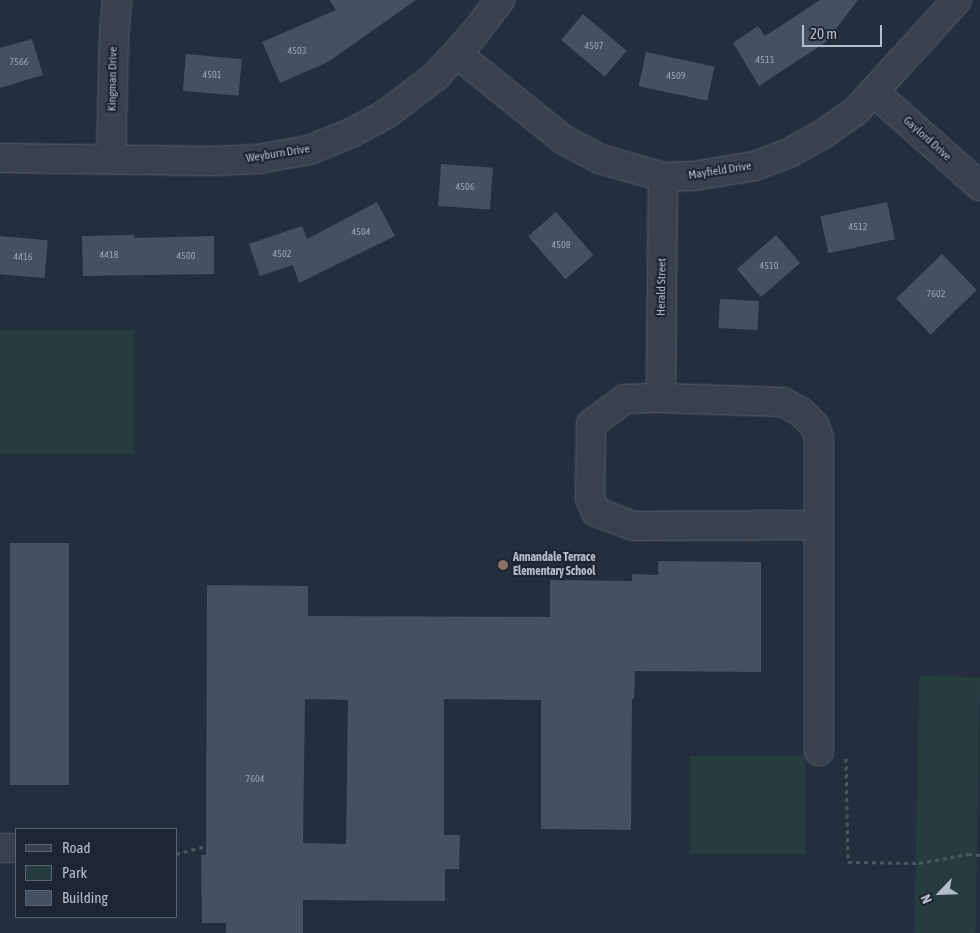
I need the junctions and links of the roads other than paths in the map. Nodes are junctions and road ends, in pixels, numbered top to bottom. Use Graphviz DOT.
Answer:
graph roads {
  1 [pos="117,0"];
  2 [pos="500,0"];
  3 [pos="957,0"];
  4 [pos="457,54"];
  5 [pos="874,92"];
  6 [pos="0,158"];
  7 [pos="111,159"];
  8 [pos="663,177"];
  9 [pos="980,186"];
  10 [pos="661,398"];
  11 [pos="819,525"];
  12 [pos="819,751"];
  13 [pos="0,848"];
  14 [pos="15,848"];
  1 -- 7 [label="street, Kingman Drive"];
  2 -- 4 [label="street, Weyburn Drive"];
  3 -- 5 [label="street, Mayfield Drive"];
  4 -- 7 [label="street, Weyburn Drive"];
  4 -- 8 [label="street, Mayfield Drive"];
  5 -- 8 [label="street, Mayfield Drive"];
  5 -- 9 [label="street, Gaylord Drive"];
  6 -- 7 [label="street, Weyburn Drive"];
  8 -- 10 [label="street, Herald Street"];
  10 -- 11 [label="street"];
  10 -- 11 [label="street"];
  11 -- 12 [label="street"];
  13 -- 14 [label="street"];
}
